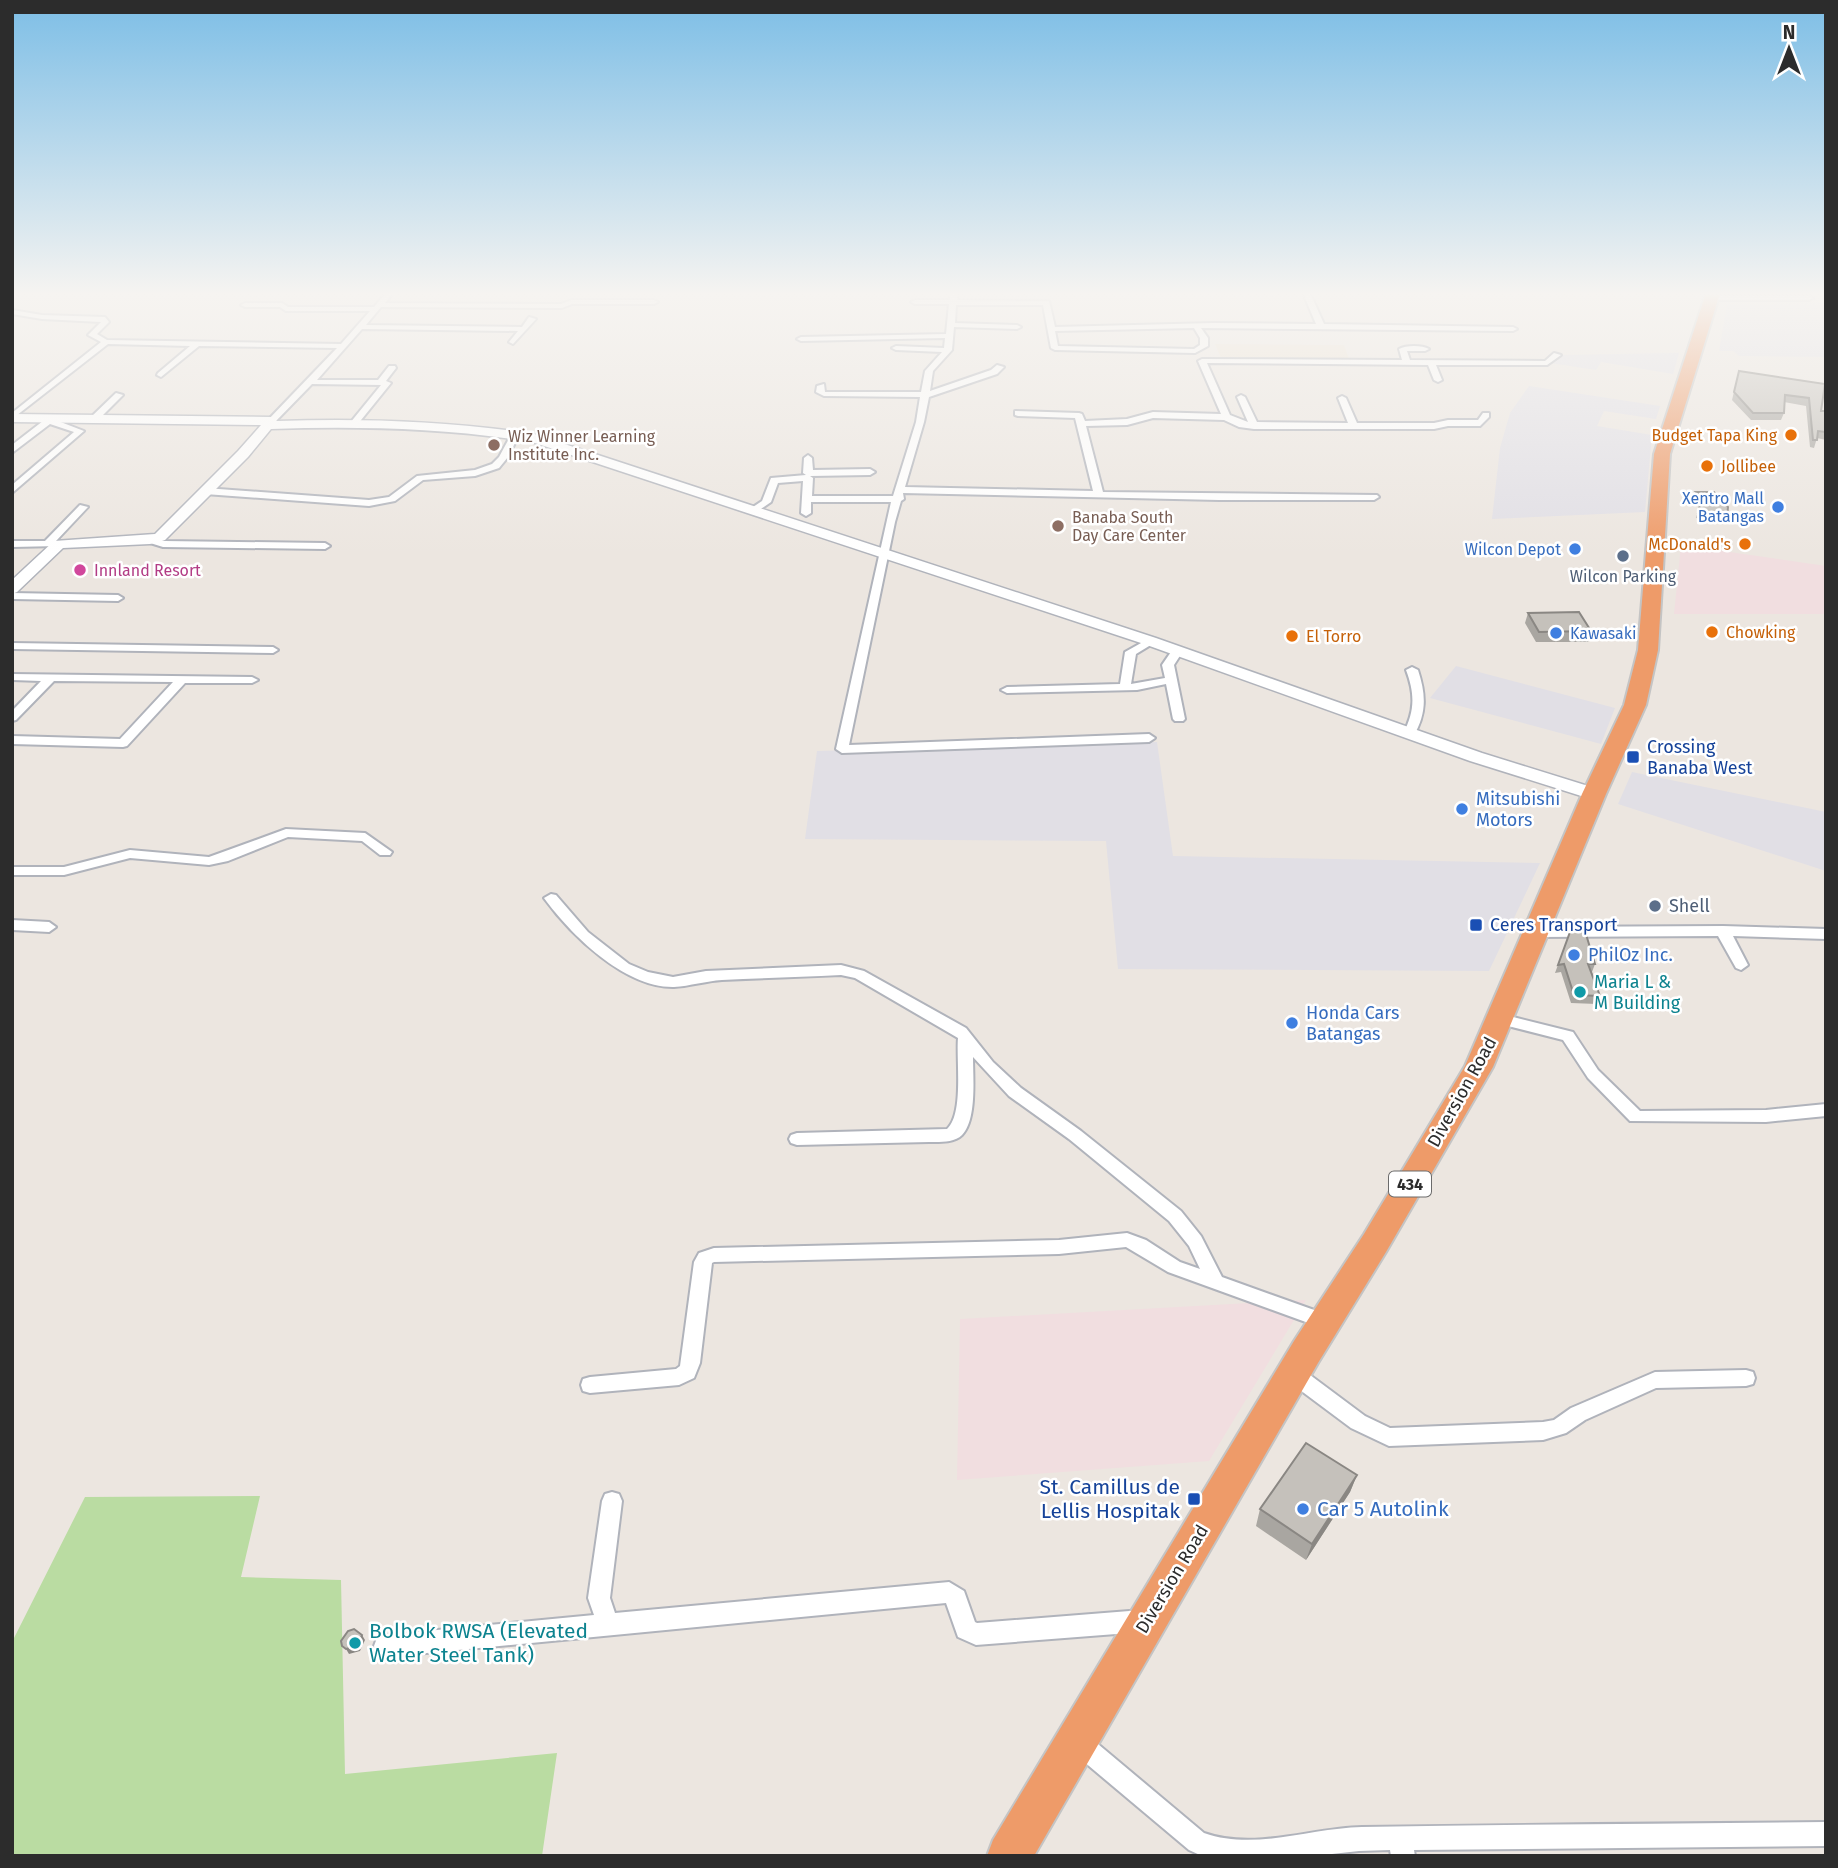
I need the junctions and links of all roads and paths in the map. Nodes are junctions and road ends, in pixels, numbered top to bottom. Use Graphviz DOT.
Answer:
graph roads {
  1 [pos="58,380"];
  2 [pos="356,380"];
  3 [pos="384,380"];
  4 [pos="928,380"];
  5 [pos="965,380"];
  6 [pos="1211,380"];
  7 [pos="1685,380"];
  8 [pos="310,382"];
  9 [pos="361,382"];
  10 [pos="382,383"];
  11 [pos="821,386"];
  12 [pos="119,395"];
  13 [pos="926,395"];
  14 [pos="1241,397"];
  15 [pos="1342,398"];
  16 [pos="1018,412"];
  17 [pos="1486,415"];
  18 [pos="1226,416"];
  19 [pos="12,417"];
  20 [pos="45,419"];
  21 [pos="94,419"];
  22 [pos="270,423"];
  23 [pos="355,423"];
  24 [pos="1081,424"];
  25 [pos="1254,426"];
  26 [pos="1354,426"];
  27 [pos="515,435"];
  28 [pos="12,450"];
  29 [pos="808,458"];
  30 [pos="870,472"];
  31 [pos="808,476"];
  32 [pos="12,490"];
  33 [pos="205,491"];
  34 [pos="900,494"];
  35 [pos="1099,495"];
  36 [pos="1374,497"];
  37 [pos="807,499"];
  38 [pos="83,507"];
  39 [pos="755,509"];
  40 [pos="806,513"];
  41 [pos="150,540"];
  42 [pos="12,544"];
  43 [pos="53,544"];
  44 [pos="325,546"];
  45 [pos="885,555"];
  46 [pos="12,589"];
  47 [pos="12,596"];
  48 [pos="118,597"];
  49 [pos="1150,641"];
  50 [pos="12,646"];
  51 [pos="273,650"];
  52 [pos="1177,651"];
  53 [pos="1412,670"];
  54 [pos="12,677"];
  55 [pos="51,677"];
  56 [pos="182,679"];
  57 [pos="252,680"];
  58 [pos="1169,680"];
  59 [pos="1125,687"];
  60 [pos="1007,690"];
  61 [pos="12,718"];
  62 [pos="1179,719"];
  63 [pos="1409,734"];
  64 [pos="1149,738"];
  65 [pos="12,740"];
  66 [pos="1594,794"];
  67 [pos="385,852"];
  68 [pos="12,871"];
  69 [pos="551,898"];
  70 [pos="12,925"];
  71 [pos="49,927"];
  72 [pos="1723,931"];
  73 [pos="1536,932"];
  74 [pos="1826,934"];
  75 [pos="1741,965"];
  76 [pos="1501,1019"];
  77 [pos="964,1039"];
  78 [pos="1826,1110"];
  79 [pos="797,1139"];
  80 [pos="1216,1283"];
  81 [pos="1325,1321"];
  82 [pos="1295,1374"];
  83 [pos="1746,1378"];
  84 [pos="590,1385"];
  85 [pos="612,1501"];
  86 [pos="1146,1621"];
  87 [pos="608,1625"];
  88 [pos="385,1646"];
  89 [pos="1077,1741"];
  90 [pos="1826,1834"];
  91 [pos="1401,1848"];
  92 [pos="1009,1856"];
  1 -- 19 [label="street"];
  2 -- 9 [label="street"];
  3 -- 10 [label="street"];
  4 -- 13 [label="street"];
  5 -- 13 [label="street"];
  6 -- 18 [label="street"];
  7 -- 66 [label="highway, Diversion Road / 434"];
  8 -- 9 [label="street"];
  8 -- 22 [label="street"];
  9 -- 10 [label="street"];
  10 -- 23 [label="street"];
  11 -- 13 [label="street"];
  12 -- 21 [label="street"];
  13 -- 34 [label="street"];
  14 -- 25 [label="street"];
  15 -- 26 [label="street"];
  16 -- 24 [label="street"];
  17 -- 26 [label="street"];
  18 -- 24 [label="street"];
  18 -- 25 [label="street"];
  19 -- 20 [label="street"];
  20 -- 21 [label="street"];
  20 -- 28 [label="street"];
  20 -- 32 [label="street"];
  21 -- 22 [label="street"];
  22 -- 23 [label="street"];
  22 -- 33 [label="street"];
  23 -- 27 [label="street"];
  24 -- 35 [label="street"];
  25 -- 26 [label="street"];
  27 -- 33 [label="street"];
  27 -- 39 [label="street"];
  29 -- 31 [label="street"];
  30 -- 31 [label="street"];
  31 -- 37 [label="street"];
  31 -- 39 [label="street"];
  33 -- 41 [label="street"];
  34 -- 35 [label="street"];
  34 -- 37 [label="street"];
  34 -- 45 [label="street"];
  35 -- 36 [label="street"];
  37 -- 40 [label="street"];
  38 -- 43 [label="street"];
  39 -- 45 [label="street"];
  41 -- 43 [label="street"];
  41 -- 44 [label="street"];
  42 -- 43 [label="street"];
  43 -- 46 [label="street"];
  45 -- 49 [label="street"];
  45 -- 64 [label="street"];
  47 -- 48 [label="street"];
  49 -- 52 [label="street"];
  49 -- 59 [label="street"];
  50 -- 51 [label="street"];
  52 -- 58 [label="street"];
  52 -- 63 [label="street"];
  53 -- 63 [label="street"];
  54 -- 55 [label="street"];
  55 -- 56 [label="street"];
  55 -- 61 [label="street"];
  56 -- 57 [label="street"];
  56 -- 65 [label="street"];
  58 -- 59 [label="street"];
  58 -- 62 [label="street"];
  59 -- 60 [label="street"];
  63 -- 66 [label="street"];
  66 -- 73 [label="highway, Diversion Road / 434"];
  67 -- 68 [label="street"];
  69 -- 77 [label="street"];
  70 -- 71 [label="street"];
  72 -- 73 [label="street"];
  72 -- 74 [label="street"];
  72 -- 75 [label="street"];
  73 -- 76 [label="highway, Diversion Road / 434"];
  76 -- 78 [label="street"];
  76 -- 81 [label="highway, Diversion Road / 434"];
  77 -- 79 [label="street"];
  77 -- 80 [label="street"];
  80 -- 81 [label="street"];
  80 -- 84 [label="street"];
  81 -- 82 [label="highway, Diversion Road / 434"];
  82 -- 83 [label="street"];
  82 -- 86 [label="highway, Diversion Road / 434"];
  85 -- 87 [label="street"];
  86 -- 87 [label="street"];
  86 -- 89 [label="highway, Diversion Road / 434"];
  87 -- 88 [label="street"];
  89 -- 91 [label="street"];
  89 -- 92 [label="highway, Diversion Road / 434"];
  90 -- 91 [label="street"];
}
